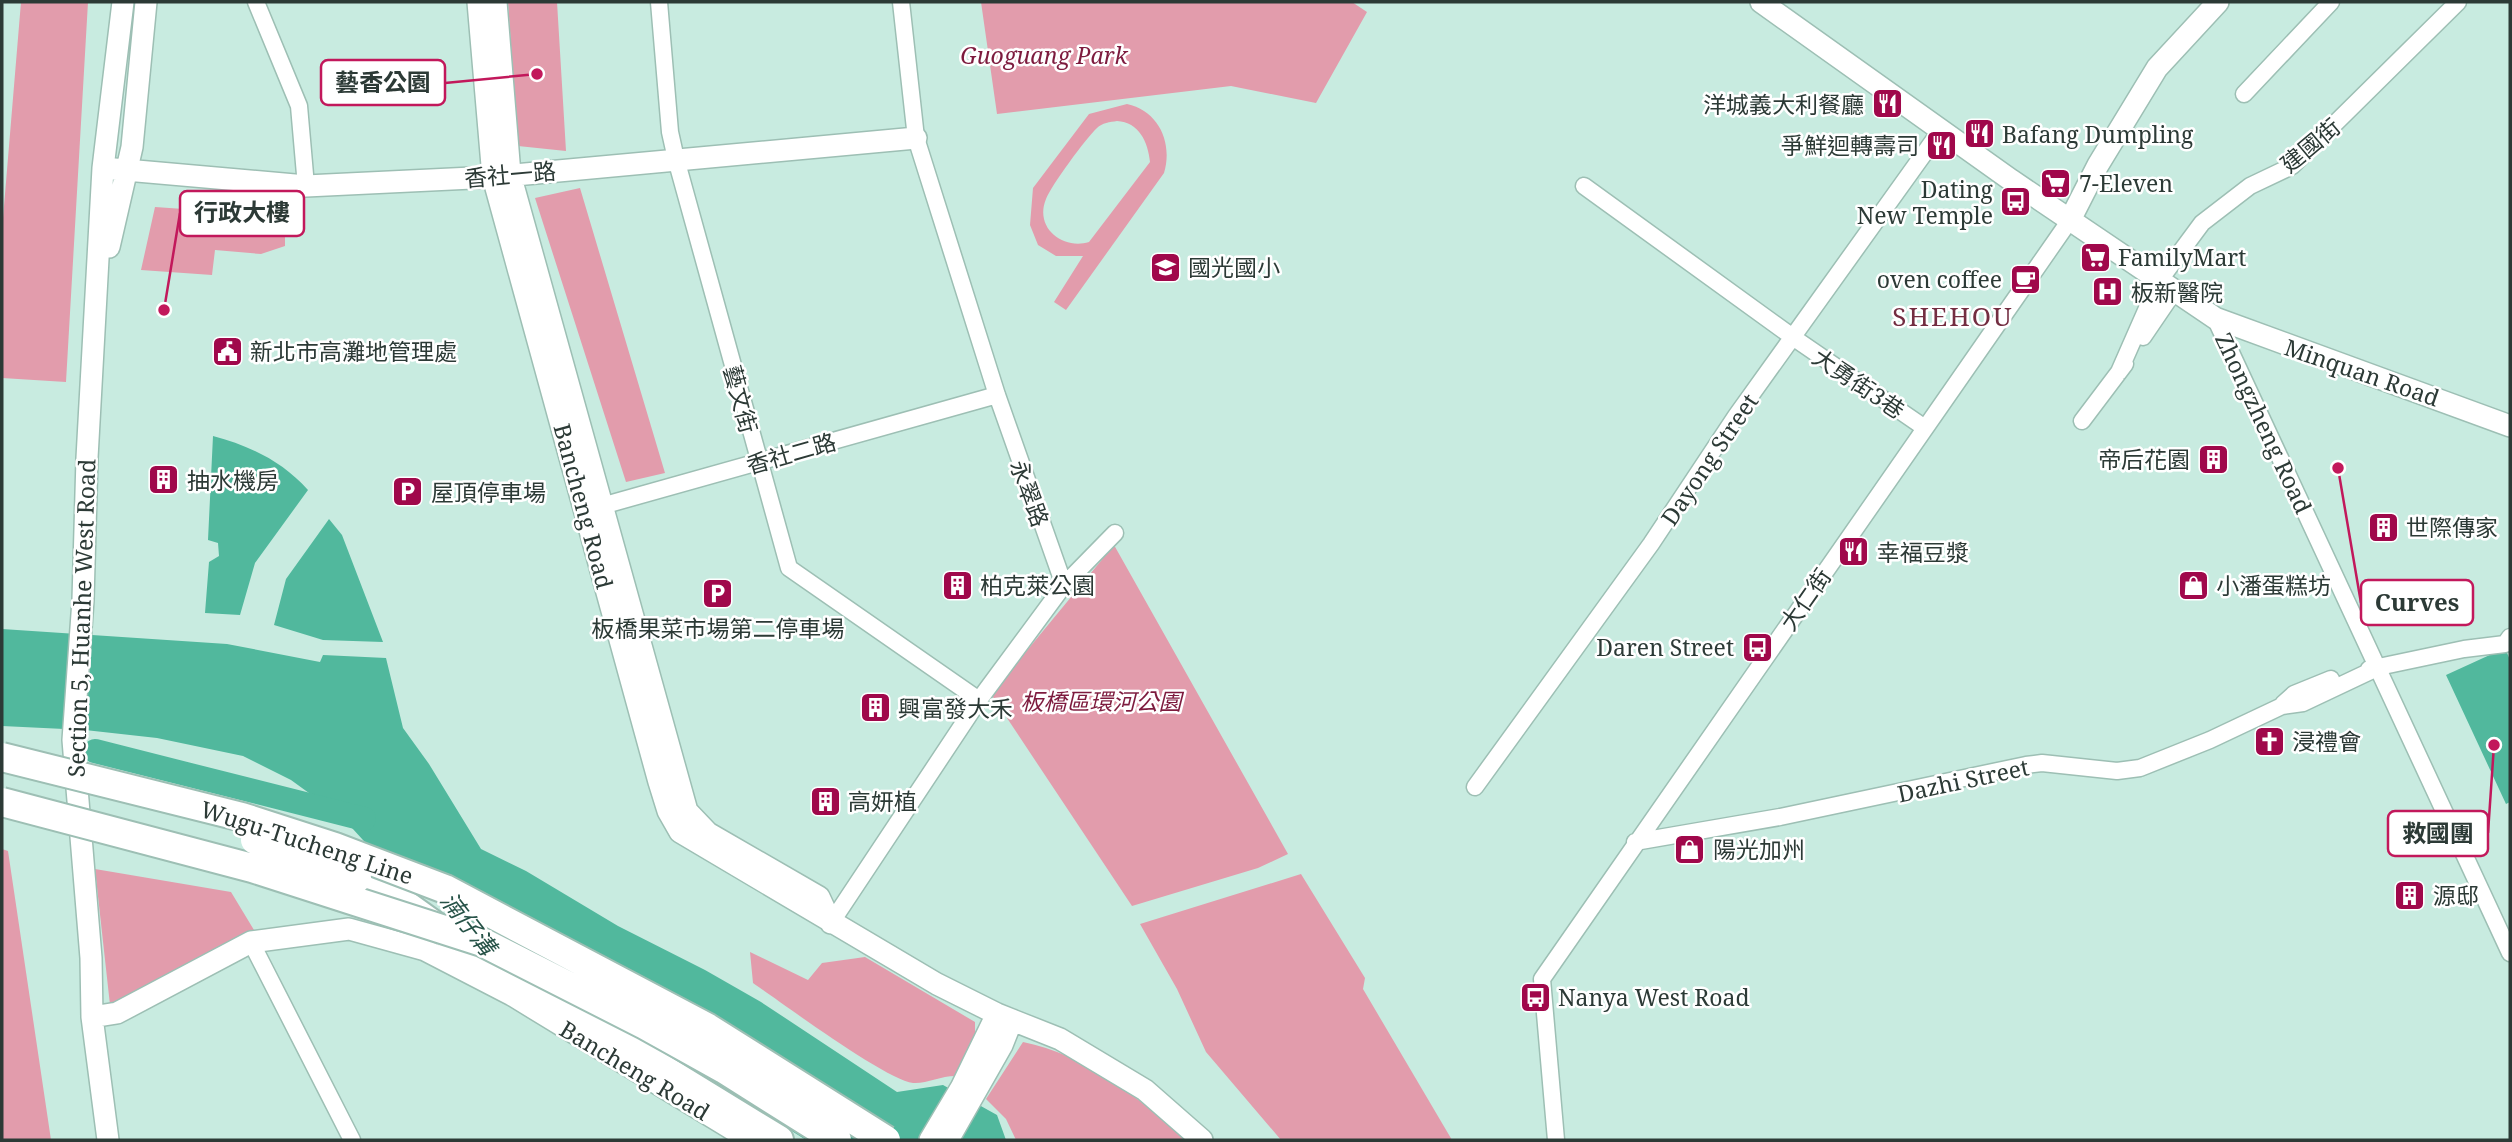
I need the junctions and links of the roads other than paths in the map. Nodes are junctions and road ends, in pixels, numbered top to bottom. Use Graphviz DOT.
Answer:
graph roads {
  1 [pos="123,2"];
  2 [pos="146,2"];
  3 [pos="256,2"];
  4 [pos="478,2"];
  5 [pos="496,2"];
  6 [pos="659,2"];
  7 [pos="901,2"];
  8 [pos="1762,2"];
  9 [pos="2218,2"];
  10 [pos="2331,2"];
  11 [pos="2458,2"];
  12 [pos="2244,94"];
  13 [pos="1941,130"];
  14 [pos="916,138"];
  15 [pos="676,159"];
  16 [pos="103,168"];
  17 [pos="127,171"];
  18 [pos="501,175"];
  19 [pos="306,186"];
  20 [pos="1584,186"];
  21 [pos="2070,220"];
  22 [pos="2167,286"];
  23 [pos="96,304"];
  24 [pos="2215,318"];
  25 [pos="1794,338"];
  26 [pos="996,395"];
  27 [pos="2082,421"];
  28 [pos="2510,426"];
  29 [pos="1925,428"];
  30 [pos="758,462"];
  31 [pos="593,508"];
  32 [pos="1115,533"];
  33 [pos="1064,585"];
  34 [pos="2510,637"];
  35 [pos="2377,668"];
  36 [pos="979,700"];
  37 [pos="2,757"];
  38 [pos="2,770"];
  39 [pos="1475,787"];
  40 [pos="2,788"];
  41 [pos="2,802"];
  42 [pos="1635,842"];
  43 [pos="348,882"];
  44 [pos="831,923"];
  45 [pos="251,942"];
  46 [pos="2510,953"];
  47 [pos="512,995"];
  48 [pos="92,1017"];
  49 [pos="1004,1017"];
  50 [pos="967,1092"];
  51 [pos="108,1140"];
  52 [pos="352,1140"];
  53 [pos="750,1140"];
  54 [pos="779,1140"];
  55 [pos="837,1140"];
  56 [pos="886,1140"];
  57 [pos="930,1140"];
  58 [pos="948,1140"];
  59 [pos="1202,1140"];
  60 [pos="1556,1140"];
  1 -- 16 [label="street, Section 5, Huanhe West Road"];
  2 -- 17 [label="street, Section 5, Huanhe West Road"];
  3 -- 19 [label="street"];
  4 -- 18 [label="street, Bancheng Road"];
  5 -- 18 [label="street, Bancheng Road"];
  6 -- 15 [label="street, 藝文街"];
  7 -- 14 [label="street, 永翠路"];
  8 -- 13 [label="street, Zhongzheng Road"];
  9 -- 21 [label="street"];
  10 -- 12 [label="street"];
  11 -- 22 [label="street, 建國街"];
  13 -- 21 [label="street, Zhongzheng Road"];
  13 -- 25 [label="street, Dayong Street"];
  14 -- 15 [label="street, 香社一路"];
  14 -- 26 [label="street, 永翠路"];
  15 -- 18 [label="street, 香社一路"];
  15 -- 30 [label="street, 藝文街"];
  16 -- 17 [label="street, 香社一路"];
  16 -- 23 [label="street, Section 5, Huanhe West Road"];
  17 -- 19 [label="street, 香社一路"];
  17 -- 23 [label="street, Section 5, Huanhe West Road"];
  18 -- 19 [label="street, 香社一路"];
  18 -- 31 [label="street, Bancheng Road"];
  20 -- 25 [label="street, 大勇街3巷"];
  21 -- 22 [label="street, Zhongzheng Road"];
  21 -- 29 [label="street, 大仁街"];
  22 -- 24 [label="street, Zhongzheng Road"];
  22 -- 27 [label="street, 建國街"];
  23 -- 48 [label="street, Section 5, Huanhe West Road"];
  24 -- 28 [label="street, Minquan Road"];
  24 -- 35 [label="street, Zhongzheng Road"];
  25 -- 29 [label="street, 大勇街3巷"];
  25 -- 39 [label="street, Dayong Street"];
  26 -- 30 [label="street, 香社二路"];
  26 -- 33 [label="street, 永翠路"];
  29 -- 42 [label="street, 大仁街"];
  30 -- 31 [label="street, 香社二路"];
  30 -- 36 [label="street, 藝文街"];
  31 -- 44 [label="street, Bancheng Road"];
  32 -- 33 [label="street"];
  33 -- 36 [label="street"];
  34 -- 35 [label="street, Dazhi Street"];
  35 -- 42 [label="street, Dazhi Street"];
  35 -- 46 [label="street, Zhongzheng Road"];
  36 -- 44 [label="street"];
  37 -- 56 [label="highway, Wugu-Tucheng Line, bridge"];
  38 -- 43 [label="highway, bridge"];
  40 -- 43 [label="highway"];
  41 -- 55 [label="highway, Wugu-Tucheng Line, bridge"];
  42 -- 60 [label="street, 大仁街"];
  43 -- 47 [label="highway"];
  43 -- 54 [label="highway"];
  44 -- 49 [label="street, Bancheng Road"];
  45 -- 47 [label="street, Bancheng Road"];
  45 -- 48 [label="street, Bancheng Road"];
  45 -- 52 [label="street"];
  47 -- 53 [label="street, Bancheng Road"];
  48 -- 51 [label="street, Section 5, Huanhe West Road"];
  49 -- 50 [label="street"];
  49 -- 59 [label="street, Bancheng Road"];
  50 -- 57 [label="street"];
  50 -- 58 [label="street"];
}
